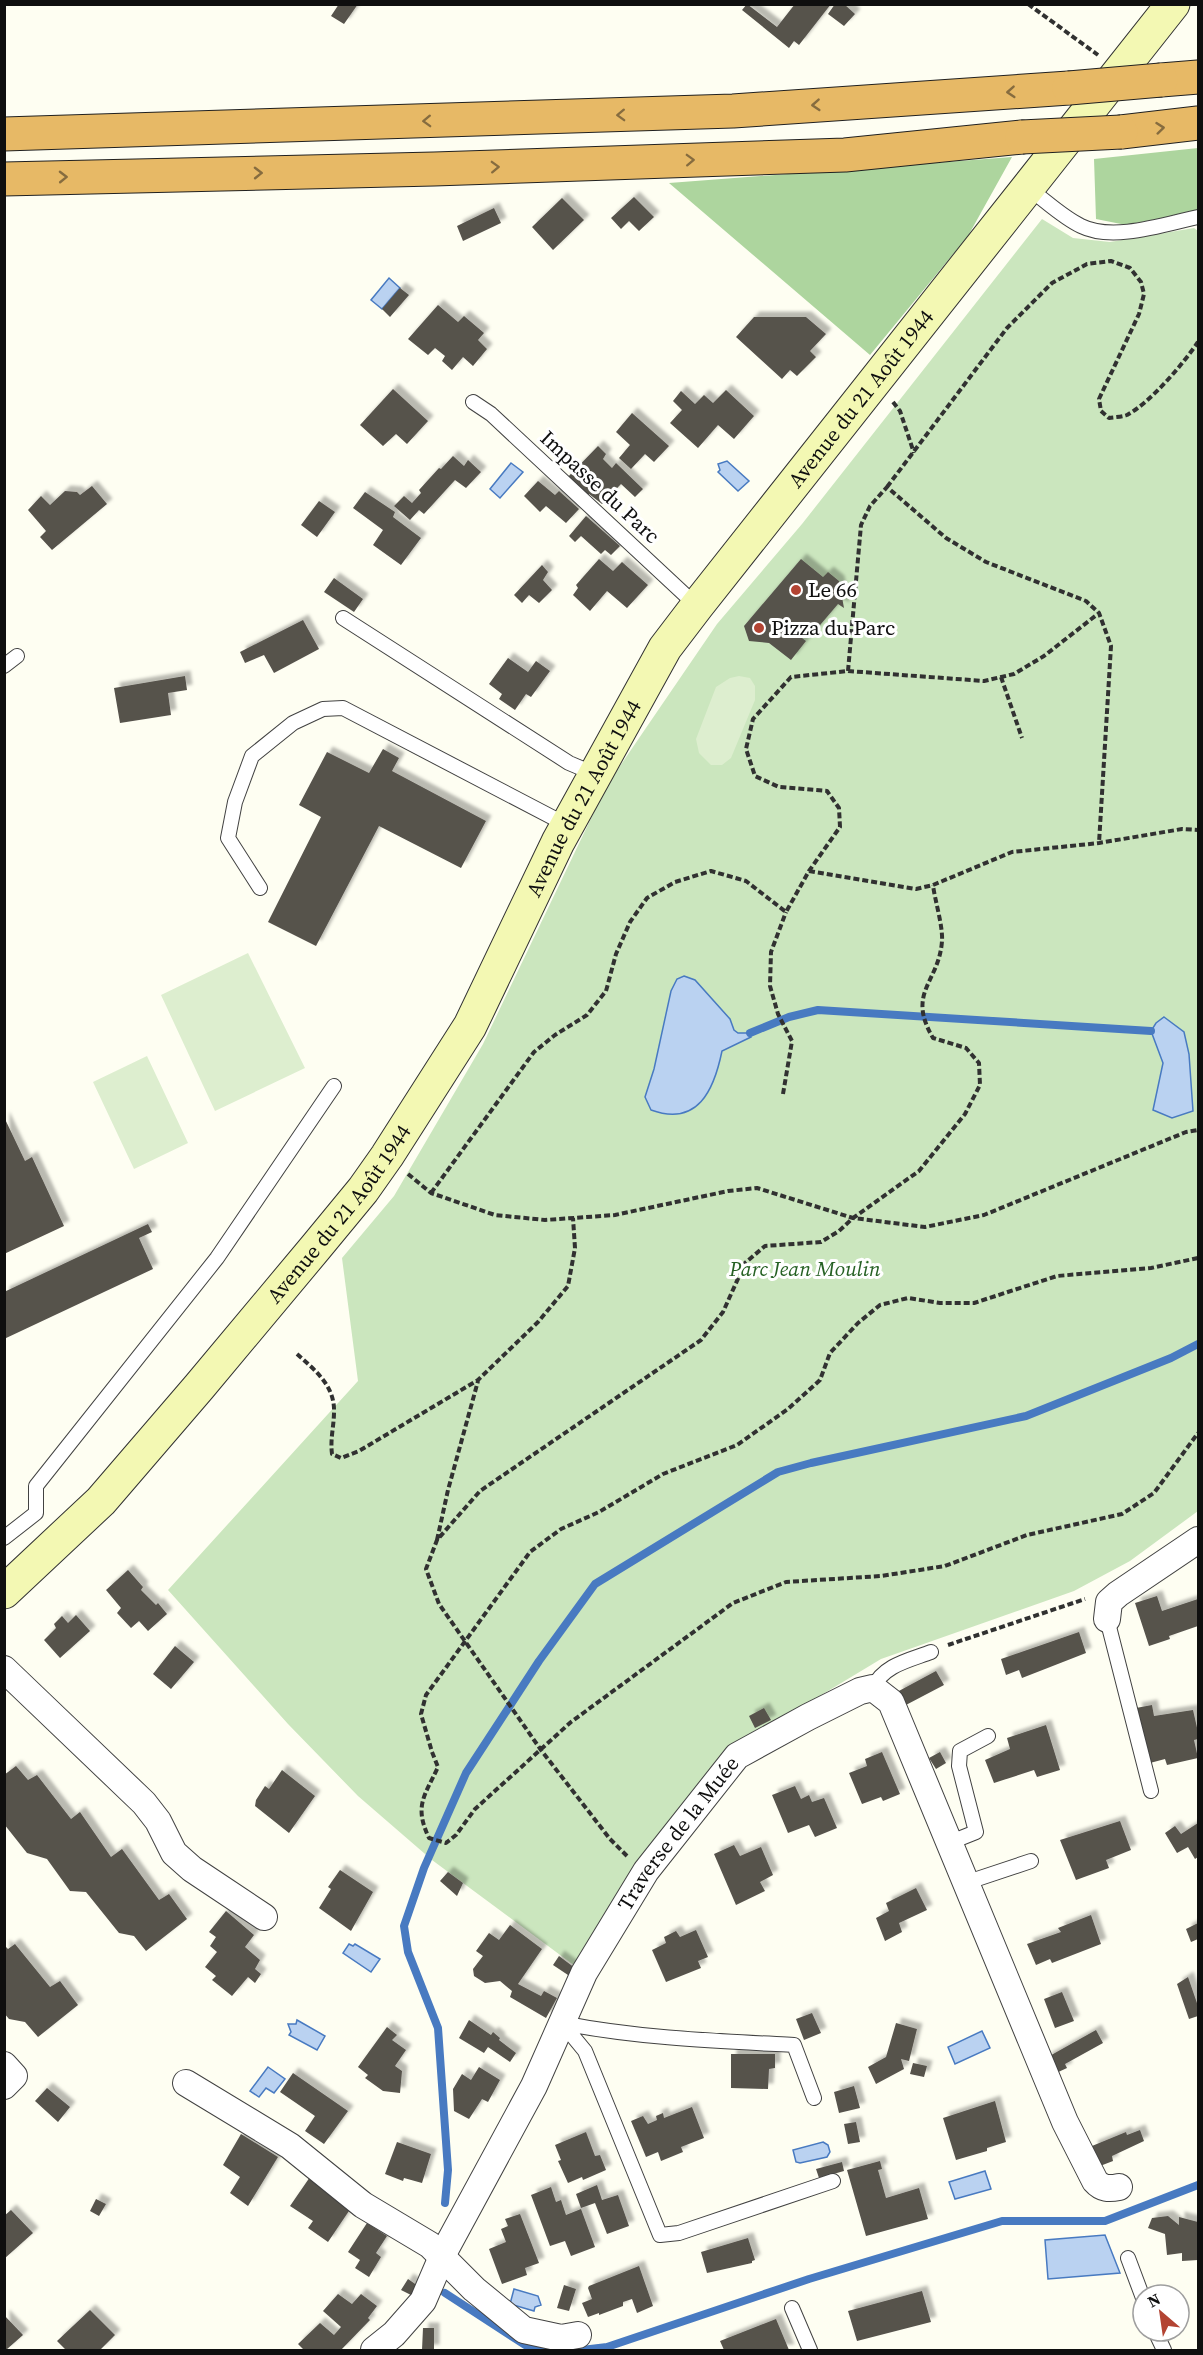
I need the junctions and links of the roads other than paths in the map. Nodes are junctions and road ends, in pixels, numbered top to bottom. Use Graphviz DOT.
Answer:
graph roads {
  1 [pos="1173,4"];
  2 [pos="1198,77"];
  3 [pos="1198,123"];
  4 [pos="4,134"];
  5 [pos="4,178"];
  6 [pos="1028,188"];
  7 [pos="1198,217"];
  8 [pos="473,402"];
  9 [pos="697,606"];
  10 [pos="343,618"];
  11 [pos="17,656"];
  12 [pos="4,666"];
  13 [pos="595,774"];
  14 [pos="567,825"];
  15 [pos="260,888"];
  16 [pos="334,1086"];
  17 [pos="4,1538"];
  18 [pos="1198,1540"];
  19 [pos="4,1592"];
  20 [pos="1108,1611"];
  21 [pos="931,1652"];
  22 [pos="4,1669"];
  23 [pos="873,1688"];
  24 [pos="988,1736"];
  25 [pos="1151,1791"];
  26 [pos="947,1840"];
  27 [pos="1031,1861"];
  28 [pos="965,1883"];
  29 [pos="264,1917"];
  30 [pos="562,2023"];
  31 [pos="4,2065"];
  32 [pos="186,2084"];
  33 [pos="4,2086"];
  34 [pos="814,2098"];
  35 [pos="833,2181"];
  36 [pos="1119,2187"];
  37 [pos="1128,2258"];
  38 [pos="441,2259"];
  39 [pos="1137,2283"];
  40 [pos="792,2308"];
  41 [pos="578,2335"];
  42 [pos="374,2350"];
  43 [pos="810,2350"];
  1 -- 6 [label="main road, Avenue du 21 Août 1944"];
  2 -- 4 [label="highway, one-way, bridge"];
  5 -- 3 [label="highway, one-way, bridge"];
  6 -- 7 [label="lane"];
  6 -- 9 [label="main road, Avenue du 21 Août 1944"];
  8 -- 9 [label="lane, Impasse du Parc"];
  9 -- 13 [label="main road, Avenue du 21 Août 1944"];
  10 -- 13 [label="lane"];
  11 -- 12 [label="lane"];
  13 -- 14 [label="main road, Avenue du 21 Août 1944"];
  14 -- 15 [label="lane"];
  14 -- 19 [label="main road, Avenue du 21 Août 1944"];
  16 -- 17 [label="lane"];
  18 -- 20 [label="street"];
  20 -- 25 [label="lane"];
  21 -- 23 [label="lane"];
  22 -- 29 [label="street"];
  23 -- 26 [label="street"];
  23 -- 30 [label="street, Traverse de la Muée"];
  24 -- 26 [label="lane"];
  26 -- 28 [label="street"];
  27 -- 28 [label="lane"];
  28 -- 36 [label="street"];
  30 -- 34 [label="lane"];
  30 -- 35 [label="lane"];
  30 -- 38 [label="street, Traverse de la Muée"];
  31 -- 33 [label="street"];
  32 -- 38 [label="street"];
  37 -- 39 [label="lane"];
  38 -- 41 [label="street"];
  38 -- 42 [label="street, Traverse de la Muée"];
  40 -- 43 [label="lane"];
}
